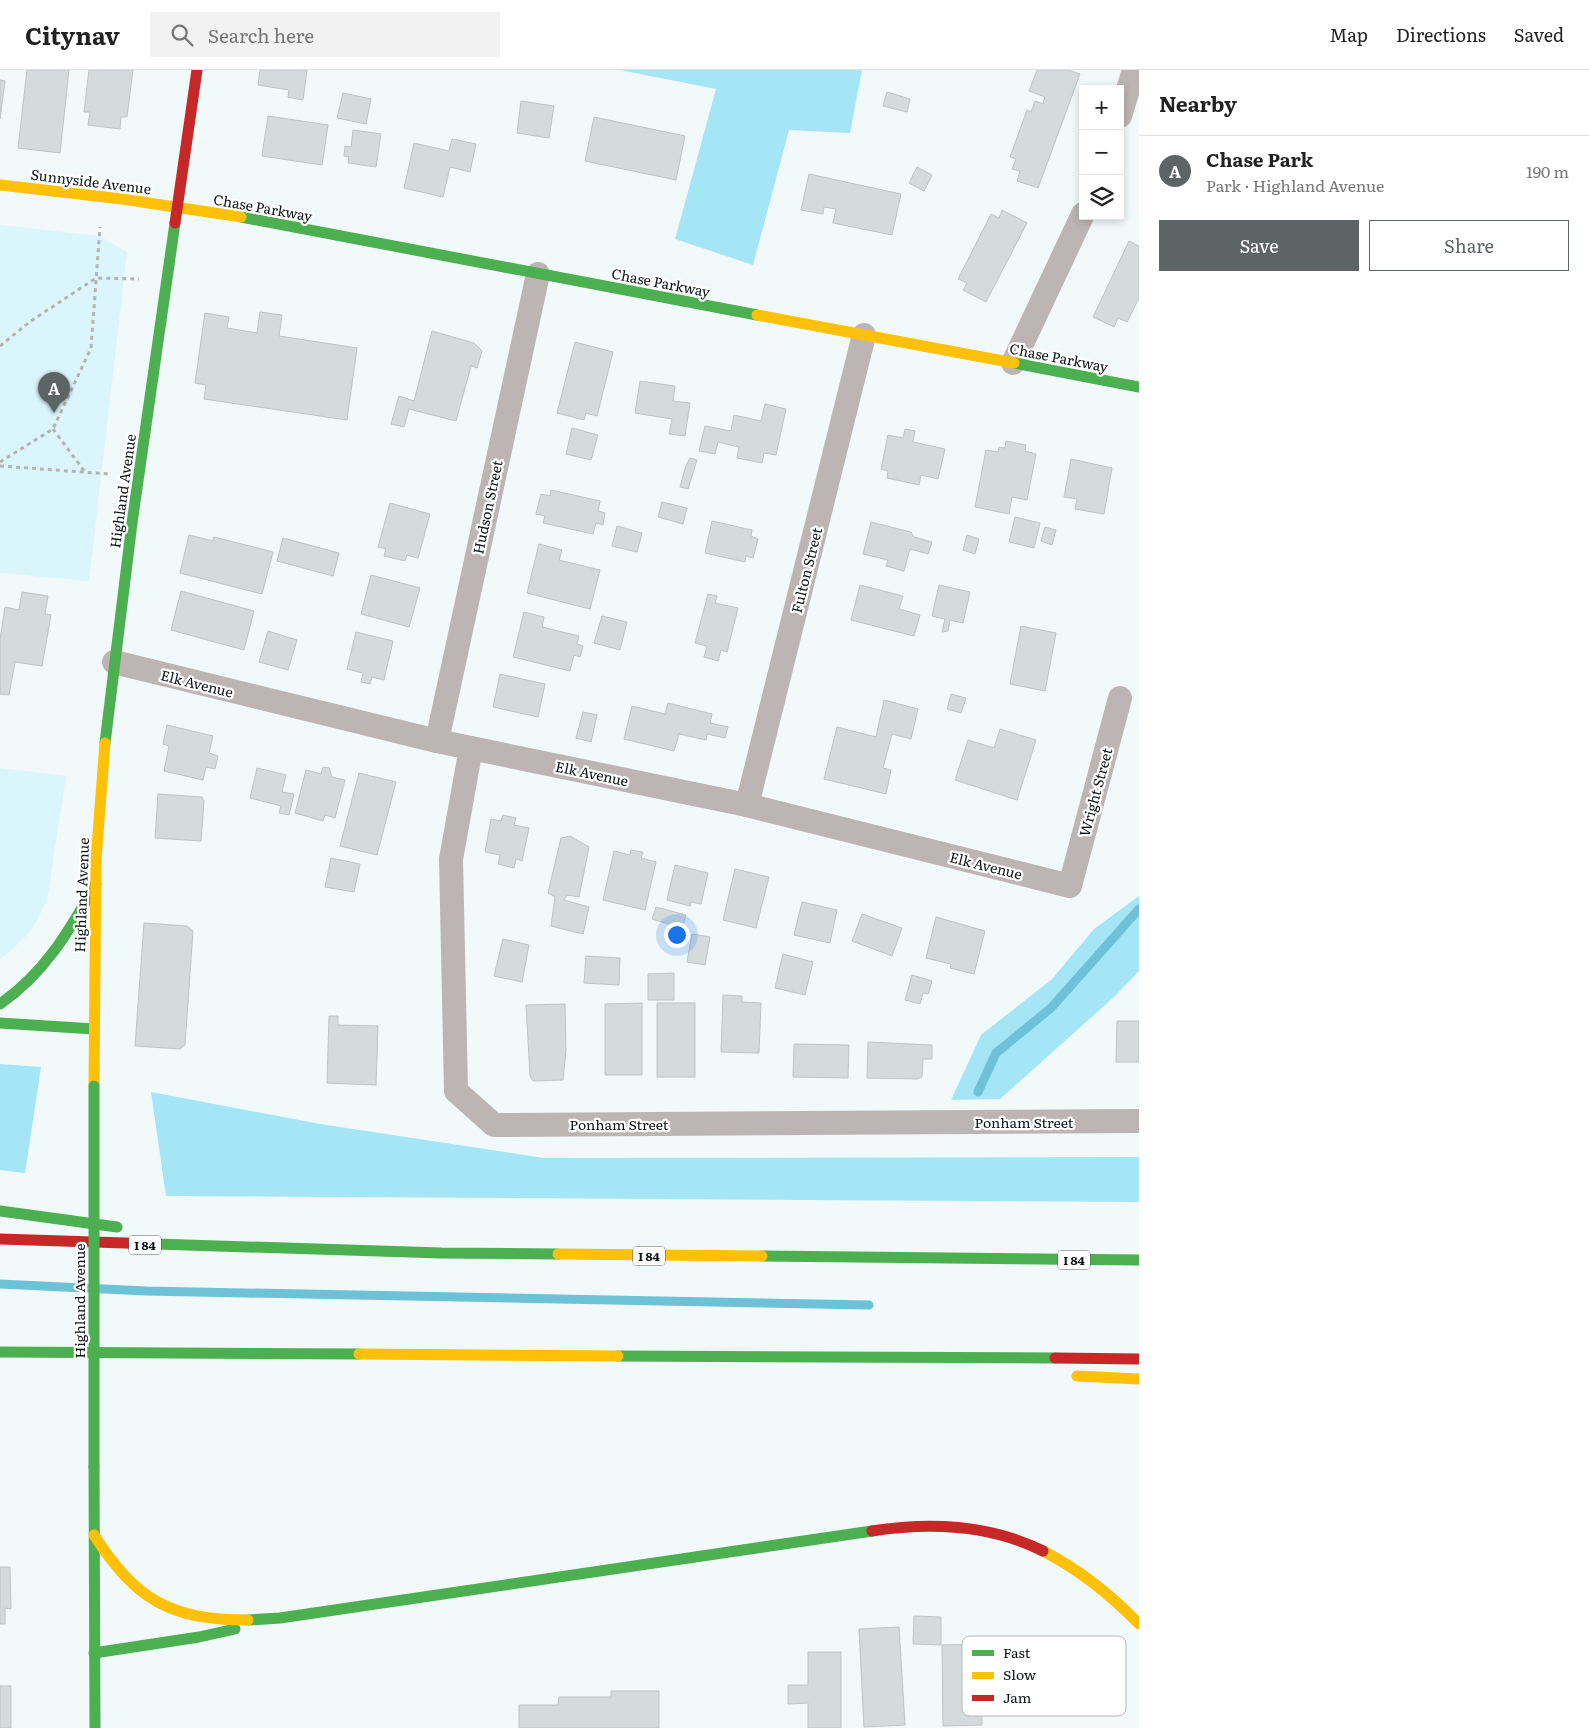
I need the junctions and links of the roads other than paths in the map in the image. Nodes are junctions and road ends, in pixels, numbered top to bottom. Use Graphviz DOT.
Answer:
graph roads {
  1 [pos="197,70"];
  2 [pos="1134,70"];
  3 [pos="1124,103"];
  4 [pos="0,185"];
  5 [pos="178,207"];
  6 [pos="1080,220"];
  7 [pos="538,274"];
  8 [pos="864,335"];
  9 [pos="1013,363"];
  10 [pos="1139,387"];
  11 [pos="114,662"];
  12 [pos="1120,698"];
  13 [pos="437,741"];
  14 [pos="471,748"];
  15 [pos="747,805"];
  16 [pos="96,884"];
  17 [pos="1070,886"];
  18 [pos="0,1004"];
  19 [pos="0,1023"];
  20 [pos="94,1029"];
  21 [pos="1139,1121"];
  22 [pos="0,1211"];
  23 [pos="132,1229"];
  24 [pos="162,1233"];
  25 [pos="0,1239"];
  26 [pos="1139,1248"];
  27 [pos="290,1249"];
  28 [pos="1008,1259"];
  29 [pos="1139,1260"];
  30 [pos="0,1352"];
  31 [pos="254,1354"];
  32 [pos="708,1356"];
  33 [pos="1139,1359"];
  34 [pos="20,1364"];
  35 [pos="963,1370"];
  36 [pos="1061,1375"];
  37 [pos="1139,1379"];
  38 [pos="94,1535"];
  39 [pos="280,1618"];
  40 [pos="1139,1624"];
  41 [pos="94,1653"];
  42 [pos="95,1728"];
  1 -- 5 [label="main road, Highland Avenue"];
  2 -- 3 [label="street"];
  4 -- 5 [label="main road, Sunnyside Avenue"];
  5 -- 7 [label="main road, Chase Parkway"];
  5 -- 11 [label="main road, Highland Avenue"];
  6 -- 9 [label="street"];
  7 -- 8 [label="main road, Chase Parkway"];
  7 -- 13 [label="street, Hudson Street"];
  8 -- 9 [label="main road, Chase Parkway"];
  8 -- 15 [label="street, Fulton Street"];
  9 -- 10 [label="main road, Chase Parkway"];
  11 -- 13 [label="street, Elk Avenue"];
  11 -- 16 [label="main road, Highland Avenue"];
  12 -- 17 [label="street, Wright Street"];
  13 -- 14 [label="street, Elk Avenue"];
  14 -- 15 [label="street, Elk Avenue"];
  14 -- 21 [label="street, Ponham Street"];
  15 -- 17 [label="street, Elk Avenue"];
  16 -- 18 [label="main road"];
  16 -- 20 [label="main road, Highland Avenue"];
  19 -- 20 [label="main road"];
  20 -- 38 [label="main road, Highland Avenue, bridge"];
  22 -- 23 [label="main road"];
  24 -- 27 [label="main road"];
  25 -- 27 [label="main road, I 84"];
  26 -- 28 [label="main road"];
  27 -- 28 [label="main road, I 84"];
  28 -- 29 [label="main road, I 84"];
  30 -- 31 [label="main road"];
  31 -- 32 [label="main road"];
  31 -- 34 [label="main road"];
  32 -- 33 [label="main road"];
  32 -- 35 [label="main road"];
  36 -- 37 [label="main road"];
  38 -- 39 [label="main road"];
  38 -- 41 [label="main road, Highland Avenue"];
  39 -- 40 [label="main road"];
  39 -- 41 [label="main road"];
  41 -- 42 [label="main road, Highland Avenue"];
}
